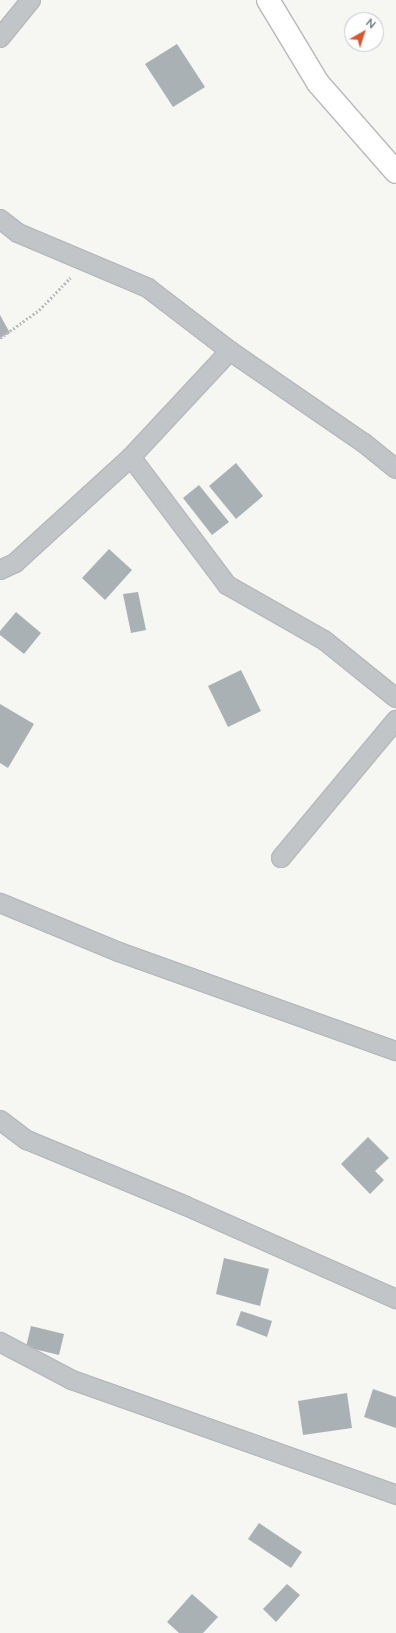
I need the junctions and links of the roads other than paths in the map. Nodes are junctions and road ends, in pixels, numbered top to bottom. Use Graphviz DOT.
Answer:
graph roads {
  1 [pos="31,0"];
  2 [pos="268,0"];
  3 [pos="0,38"];
  4 [pos="396,172"];
  5 [pos="0,219"];
  6 [pos="230,351"];
  7 [pos="131,457"];
  8 [pos="396,469"];
  9 [pos="0,570"];
  10 [pos="396,698"];
  11 [pos="396,720"];
  12 [pos="281,858"];
  13 [pos="0,903"];
  14 [pos="396,1051"];
  15 [pos="0,1120"];
  16 [pos="396,1299"];
  17 [pos="0,1342"];
  18 [pos="396,1495"];
  1 -- 3 [label="street"];
  2 -- 4 [label="highway"];
  5 -- 6 [label="street"];
  6 -- 7 [label="street"];
  6 -- 8 [label="street"];
  7 -- 9 [label="street"];
  7 -- 10 [label="street"];
  11 -- 12 [label="street"];
  13 -- 14 [label="street"];
  15 -- 16 [label="street"];
  17 -- 18 [label="street"];
}
